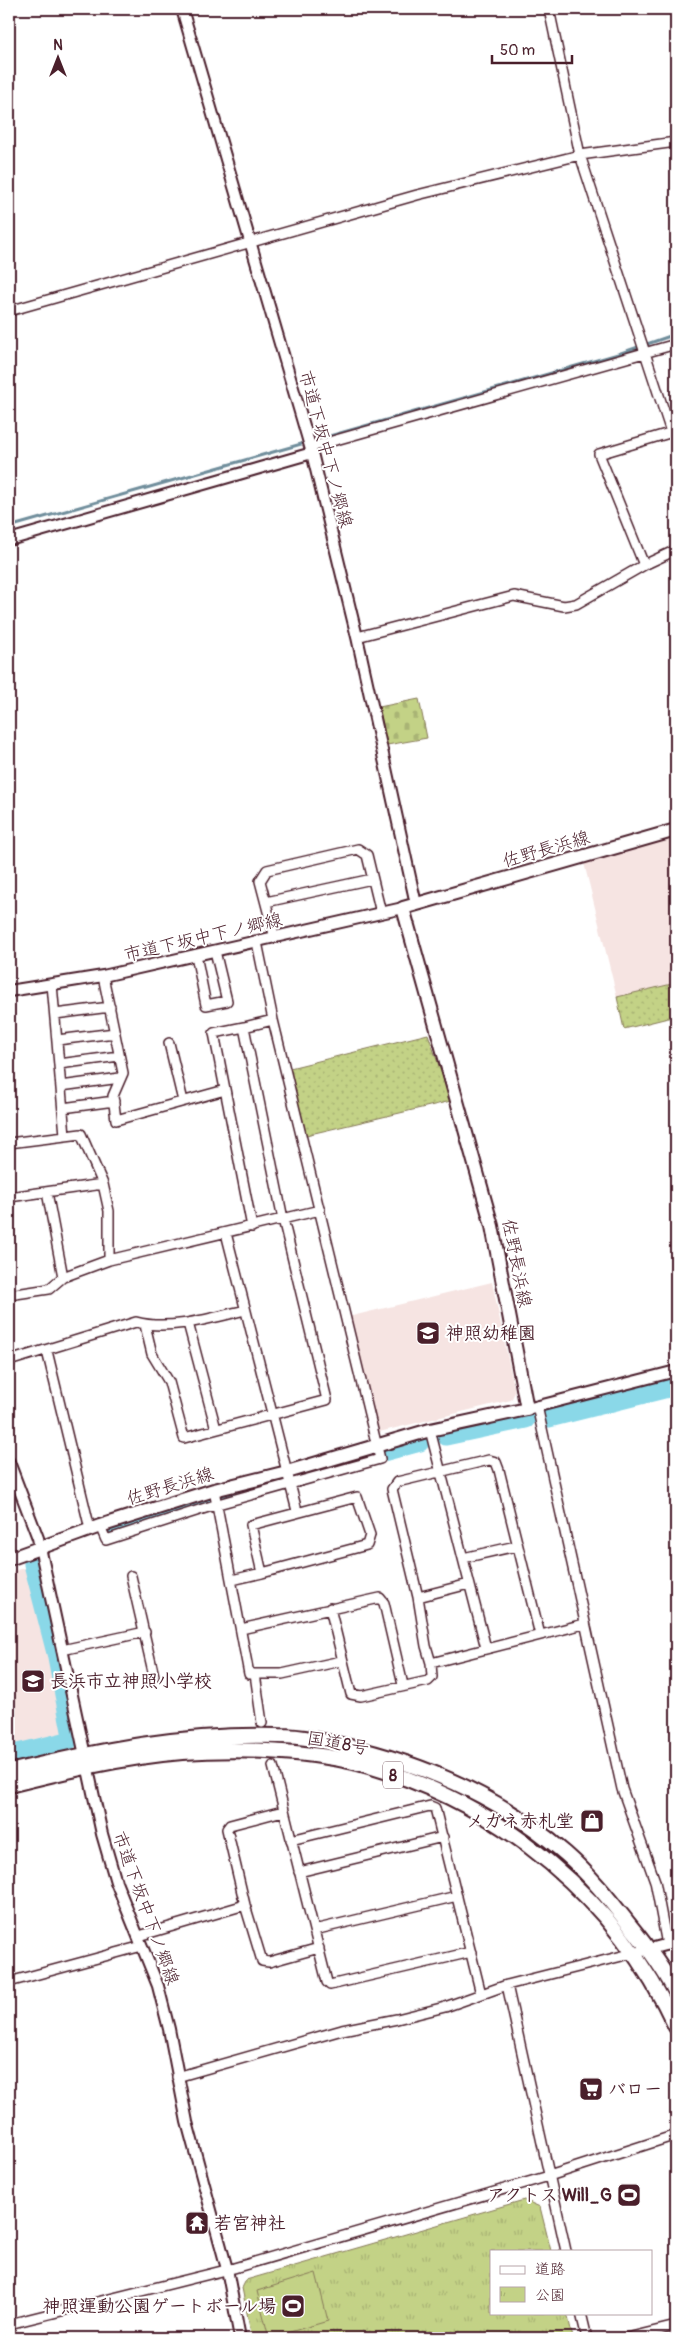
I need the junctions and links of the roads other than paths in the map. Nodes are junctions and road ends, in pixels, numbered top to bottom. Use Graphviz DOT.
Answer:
graph roads {
  1 [pos="182,9"];
  2 [pos="549,9"];
  3 [pos="676,142"];
  4 [pos="580,155"];
  5 [pos="251,242"];
  6 [pos="9,311"];
  7 [pos="676,344"];
  8 [pos="644,354"];
  9 [pos="674,431"];
  10 [pos="310,445"];
  11 [pos="9,540"];
  12 [pos="676,550"];
  13 [pos="644,565"];
  14 [pos="357,637"];
  15 [pos="676,830"];
  16 [pos="372,879"];
  17 [pos="266,902"];
  18 [pos="416,904"];
  19 [pos="403,908"];
  20 [pos="381,913"];
  21 [pos="275,938"];
  22 [pos="257,942"];
  23 [pos="216,951"];
  24 [pos="196,955"];
  25 [pos="103,976"];
  26 [pos="52,984"];
  27 [pos="9,991"];
  28 [pos="110,1006"];
  29 [pos="55,1014"];
  30 [pos="273,1020"];
  31 [pos="244,1027"];
  32 [pos="115,1033"];
  33 [pos="57,1040"];
  34 [pos="169,1043"];
  35 [pos="119,1056"];
  36 [pos="59,1064"];
  37 [pos="120,1078"];
  38 [pos="61,1086"];
  39 [pos="225,1090"];
  40 [pos="183,1101"];
  41 [pos="114,1102"];
  42 [pos="63,1108"];
  43 [pos="65,1135"];
  44 [pos="9,1143"];
  45 [pos="103,1184"];
  46 [pos="47,1192"];
  47 [pos="9,1197"];
  48 [pos="320,1210"];
  49 [pos="283,1219"];
  50 [pos="252,1227"];
  51 [pos="226,1233"];
  52 [pos="109,1260"];
  53 [pos="63,1277"];
  54 [pos="9,1295"];
  55 [pos="245,1310"];
  56 [pos="188,1323"];
  57 [pos="144,1324"];
  58 [pos="47,1351"];
  59 [pos="9,1362"];
  60 [pos="676,1371"];
  61 [pos="532,1408"];
  62 [pos="271,1415"];
  63 [pos="216,1429"];
  64 [pos="430,1430"];
  65 [pos="378,1451"];
  66 [pos="9,1462"];
  67 [pos="442,1472"];
  68 [pos="288,1478"];
  69 [pos="217,1498"];
  70 [pos="297,1511"];
  71 [pos="99,1530"];
  72 [pos="516,1546"];
  73 [pos="39,1549"];
  74 [pos="463,1558"];
  75 [pos="9,1559"];
  76 [pos="262,1573"];
  77 [pos="131,1576"];
  78 [pos="232,1580"];
  79 [pos="469,1584"];
  80 [pos="418,1597"];
  81 [pos="330,1608"];
  82 [pos="584,1624"];
  83 [pos="241,1629"];
  84 [pos="145,1632"];
  85 [pos="540,1635"];
  86 [pos="486,1648"];
  87 [pos="62,1650"];
  88 [pos="341,1661"];
  89 [pos="432,1662"];
  90 [pos="255,1674"];
  91 [pos="154,1676"];
  92 [pos="403,1685"];
  93 [pos="262,1723"];
  94 [pos="87,1760"];
  95 [pos="273,1766"];
  96 [pos="9,1772"];
  97 [pos="9,1785"];
  98 [pos="283,1811"];
  99 [pos="443,1837"];
  100 [pos="291,1840"];
  101 [pos="299,1872"];
  102 [pos="457,1896"];
  103 [pos="245,1905"];
  104 [pos="314,1930"];
  105 [pos="140,1941"];
  106 [pos="671,1943"];
  107 [pos="319,1948"];
  108 [pos="649,1949"];
  109 [pos="470,1952"];
  110 [pos="635,1952"];
  111 [pos="9,1982"];
  112 [pos="507,1985"];
  113 [pos="676,1993"];
  114 [pos="481,1994"];
  115 [pos="676,2027"];
  116 [pos="177,2077"];
  117 [pos="676,2135"];
  118 [pos="549,2176"];
  119 [pos="566,2250"];
  120 [pos="227,2269"];
  121 [pos="581,2314"];
  122 [pos="9,2324"];
  123 [pos="676,2326"];
  124 [pos="240,2338"];
  125 [pos="587,2338"];
  126 [pos="628,2338"];
  1 -- 5 [label="street, 市道下坂中下ノ郷線"];
  2 -- 4 [label="street"];
  3 -- 4 [label="street"];
  4 -- 5 [label="street"];
  4 -- 8 [label="street"];
  5 -- 6 [label="street"];
  5 -- 10 [label="street, 市道下坂中下ノ郷線"];
  7 -- 8 [label="street"];
  8 -- 9 [label="street"];
  8 -- 10 [label="street"];
  9 -- 13 [label="street"];
  10 -- 11 [label="street"];
  10 -- 14 [label="street, 市道下坂中下ノ郷線"];
  12 -- 13 [label="street"];
  13 -- 14 [label="street"];
  14 -- 18 [label="street, 市道下坂中下ノ郷線"];
  15 -- 18 [label="main road, 佐野長浜線"];
  16 -- 17 [label="street"];
  16 -- 17 [label="street"];
  16 -- 20 [label="street"];
  17 -- 21 [label="street"];
  18 -- 19 [label="main road, 佐野長浜線"];
  19 -- 20 [label="street, 市道下坂中下ノ郷線"];
  19 -- 61 [label="main road, 佐野長浜線"];
  20 -- 21 [label="street, 市道下坂中下ノ郷線"];
  21 -- 22 [label="street, 市道下坂中下ノ郷線"];
  22 -- 23 [label="street, 市道下坂中下ノ郷線"];
  22 -- 30 [label="street"];
  23 -- 24 [label="street, 市道下坂中下ノ郷線"];
  23 -- 24 [label="street"];
  24 -- 25 [label="street, 市道下坂中下ノ郷線"];
  25 -- 26 [label="street, 市道下坂中下ノ郷線"];
  25 -- 28 [label="street"];
  26 -- 27 [label="street, 市道下坂中下ノ郷線"];
  26 -- 29 [label="street"];
  28 -- 29 [label="street"];
  28 -- 32 [label="street"];
  29 -- 33 [label="street"];
  30 -- 31 [label="street"];
  30 -- 48 [label="street"];
  31 -- 39 [label="street"];
  31 -- 49 [label="street"];
  32 -- 33 [label="street"];
  32 -- 35 [label="street"];
  33 -- 36 [label="street"];
  34 -- 40 [label="street"];
  35 -- 36 [label="street"];
  35 -- 37 [label="street"];
  36 -- 38 [label="street"];
  37 -- 38 [label="street"];
  37 -- 41 [label="street"];
  38 -- 42 [label="street"];
  39 -- 40 [label="street"];
  39 -- 50 [label="street"];
  40 -- 41 [label="street"];
  41 -- 42 [label="street"];
  42 -- 43 [label="street"];
  43 -- 44 [label="street"];
  43 -- 45 [label="street"];
  45 -- 46 [label="street"];
  45 -- 52 [label="street"];
  46 -- 47 [label="street"];
  46 -- 53 [label="street"];
  48 -- 49 [label="street"];
  48 -- 65 [label="street"];
  49 -- 50 [label="street"];
  49 -- 62 [label="street"];
  50 -- 51 [label="street"];
  51 -- 52 [label="street"];
  51 -- 55 [label="street"];
  52 -- 53 [label="street"];
  53 -- 54 [label="street"];
  55 -- 56 [label="street"];
  55 -- 62 [label="street"];
  56 -- 57 [label="street"];
  56 -- 63 [label="street"];
  57 -- 58 [label="street"];
  57 -- 63 [label="street"];
  58 -- 59 [label="street"];
  58 -- 71 [label="street"];
  60 -- 61 [label="street"];
  61 -- 64 [label="main road, 佐野長浜線"];
  61 -- 82 [label="street"];
  62 -- 63 [label="street"];
  62 -- 68 [label="street"];
  64 -- 65 [label="main road, 佐野長浜線"];
  64 -- 67 [label="street"];
  65 -- 68 [label="main road, 佐野長浜線"];
  66 -- 73 [label="street, 市道下坂中下ノ郷線"];
  67 -- 72 [label="street"];
  67 -- 74 [label="street"];
  67 -- 80 [label="street"];
  68 -- 69 [label="main road, 佐野長浜線"];
  68 -- 70 [label="street"];
  69 -- 71 [label="main road, 佐野長浜線"];
  69 -- 78 [label="street"];
  70 -- 76 [label="street"];
  70 -- 76 [label="street"];
  71 -- 73 [label="main road, 佐野長浜線"];
  72 -- 74 [label="street"];
  72 -- 85 [label="street"];
  73 -- 75 [label="main road, 佐野長浜線"];
  73 -- 87 [label="street, 市道下坂中下ノ郷線"];
  74 -- 79 [label="street"];
  76 -- 78 [label="street"];
  77 -- 84 [label="street"];
  78 -- 83 [label="street"];
  79 -- 80 [label="street"];
  79 -- 86 [label="street"];
  80 -- 89 [label="street"];
  81 -- 83 [label="street"];
  81 -- 88 [label="street"];
  81 -- 92 [label="street"];
  82 -- 85 [label="street"];
  82 -- 106 [label="street"];
  83 -- 90 [label="street"];
  84 -- 87 [label="street"];
  84 -- 91 [label="street"];
  85 -- 86 [label="street"];
  86 -- 89 [label="street"];
  87 -- 94 [label="street, 市道下坂中下ノ郷線"];
  88 -- 90 [label="street"];
  88 -- 92 [label="street"];
  89 -- 92 [label="street"];
  90 -- 93 [label="street"];
  94 -- 96 [label="highway, 国道8号 / 8"];
  94 -- 97 [label="highway, 国道8号 / 8"];
  94 -- 105 [label="street, 市道下坂中下ノ郷線"];
  94 -- 108 [label="highway, 国道8号 / 8"];
  94 -- 110 [label="highway, 国道8号 / 8"];
  95 -- 98 [label="street"];
  98 -- 100 [label="street"];
  98 -- 103 [label="street"];
  99 -- 100 [label="street"];
  99 -- 101 [label="street"];
  99 -- 102 [label="street"];
  100 -- 101 [label="street"];
  101 -- 104 [label="street"];
  102 -- 104 [label="street"];
  102 -- 109 [label="street"];
  103 -- 105 [label="street"];
  103 -- 107 [label="street"];
  104 -- 107 [label="street"];
  105 -- 111 [label="street"];
  105 -- 116 [label="street, 市道下坂中下ノ郷線"];
  106 -- 108 [label="street"];
  107 -- 109 [label="street"];
  108 -- 110 [label="street"];
  108 -- 113 [label="highway, 国道8号 / 8"];
  109 -- 114 [label="street"];
  110 -- 112 [label="street"];
  110 -- 115 [label="highway, 国道8号 / 8"];
  112 -- 114 [label="street"];
  112 -- 118 [label="street"];
  114 -- 116 [label="street"];
  116 -- 120 [label="street, 市道下坂中下ノ郷線"];
  117 -- 118 [label="street"];
  118 -- 119 [label="street"];
  118 -- 120 [label="street"];
  120 -- 122 [label="street"];
  120 -- 124 [label="street, 市道下坂中下ノ郷線"];
  121 -- 125 [label="street"];
  123 -- 126 [label="street"];
}
